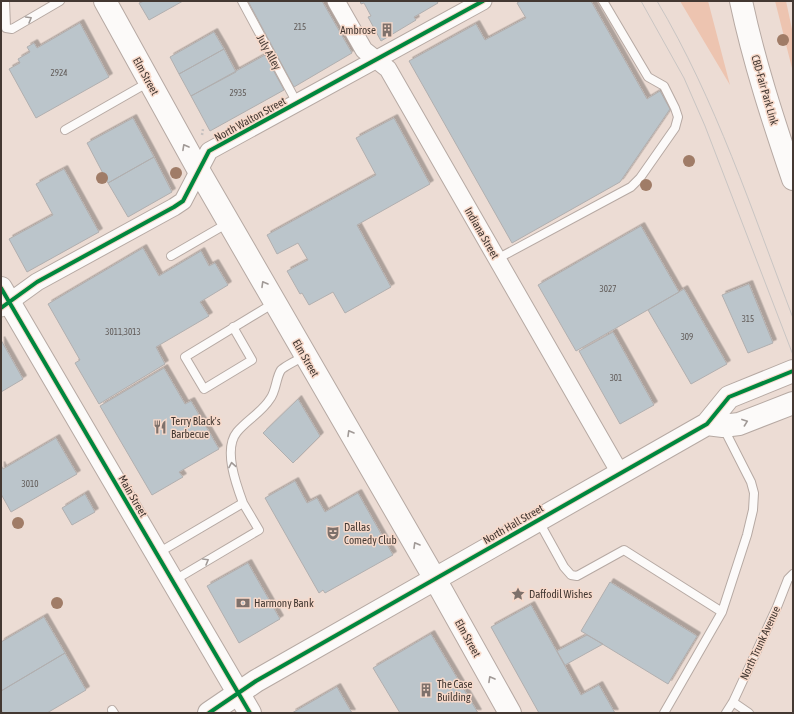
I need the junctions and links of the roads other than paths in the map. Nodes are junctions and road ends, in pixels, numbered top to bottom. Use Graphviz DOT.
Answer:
graph roads {
  1 [pos="4,1"];
  2 [pos="60,1"];
  3 [pos="105,1"];
  4 [pos="242,1"];
  5 [pos="336,1"];
  6 [pos="483,1"];
  7 [pos="603,1"];
  8 [pos="742,1"];
  9 [pos="3,29"];
  10 [pos="377,59"];
  11 [pos="149,82"];
  12 [pos="297,103"];
  13 [pos="65,130"];
  14 [pos="199,171"];
  15 [pos="793,179"];
  16 [pos="228,223"];
  17 [pos="172,256"];
  18 [pos="496,259"];
  19 [pos="4,299"];
  20 [pos="275,303"];
  21 [pos="233,327"];
  22 [pos="305,356"];
  23 [pos="793,371"];
  24 [pos="793,403"];
  25 [pos="715,425"];
  26 [pos="620,473"];
  27 [pos="242,503"];
  28 [pos="538,519"];
  29 [pos="156,554"];
  30 [pos="793,574"];
  31 [pos="435,579"];
  32 [pos="172,581"];
  33 [pos="722,612"];
  34 [pos="238,693"];
  35 [pos="733,702"];
  36 [pos="209,713"];
  37 [pos="250,713"];
  38 [pos="510,713"];
  39 [pos="664,713"];
  40 [pos="726,713"];
  41 [pos="749,713"];
  1 -- 9 [label="lane"];
  9 -- 2 [label="lane, one-way"];
  3 -- 11 [label="main road, Elm Street"];
  4 -- 12 [label="lane, July Alley"];
  5 -- 10 [label="street, Indiana Street"];
  6 -- 10 [label="street, North Walton Street"];
  7 -- 18 [label="lane"];
  8 -- 15 [label="main road, CBD-Fair Park Link"];
  10 -- 12 [label="street, North Walton Street"];
  10 -- 18 [label="street, Indiana Street"];
  11 -- 13 [label="lane"];
  14 -- 11 [label="main road, Elm Street, one-way"];
  12 -- 14 [label="street, North Walton Street"];
  14 -- 16 [label="main road, Elm Street"];
  14 -- 19 [label="street, North Walton Street"];
  16 -- 17 [label="lane"];
  20 -- 16 [label="main road, Elm Street, one-way"];
  18 -- 26 [label="street, Indiana Street"];
  19 -- 29 [label="main road, Main Street"];
  20 -- 21 [label="lane"];
  20 -- 22 [label="main road, Elm Street"];
  21 -- 21 [label="lane"];
  27 -- 22 [label="lane, one-way"];
  31 -- 22 [label="main road, Elm Street, one-way"];
  23 -- 25 [label="main road, North Hall Street"];
  25 -- 24 [label="main road, North Hall Street, one-way"];
  25 -- 26 [label="main road, North Hall Street"];
  25 -- 33 [label="lane"];
  26 -- 28 [label="main road, North Hall Street"];
  27 -- 29 [label="lane"];
  32 -- 27 [label="lane, one-way"];
  28 -- 31 [label="main road, North Hall Street"];
  28 -- 33 [label="lane"];
  29 -- 32 [label="main road, Main Street"];
  30 -- 35 [label="lane, North Trunk Avenue"];
  31 -- 34 [label="main road, North Hall Street"];
  38 -- 31 [label="main road, Elm Street, one-way"];
  32 -- 34 [label="main road, Main Street"];
  33 -- 39 [label="lane"];
  34 -- 36 [label="main road, North Hall Street"];
  34 -- 37 [label="main road, Main Street"];
  35 -- 40 [label="lane, North Trunk Avenue"];
  35 -- 41 [label="lane"];
}
